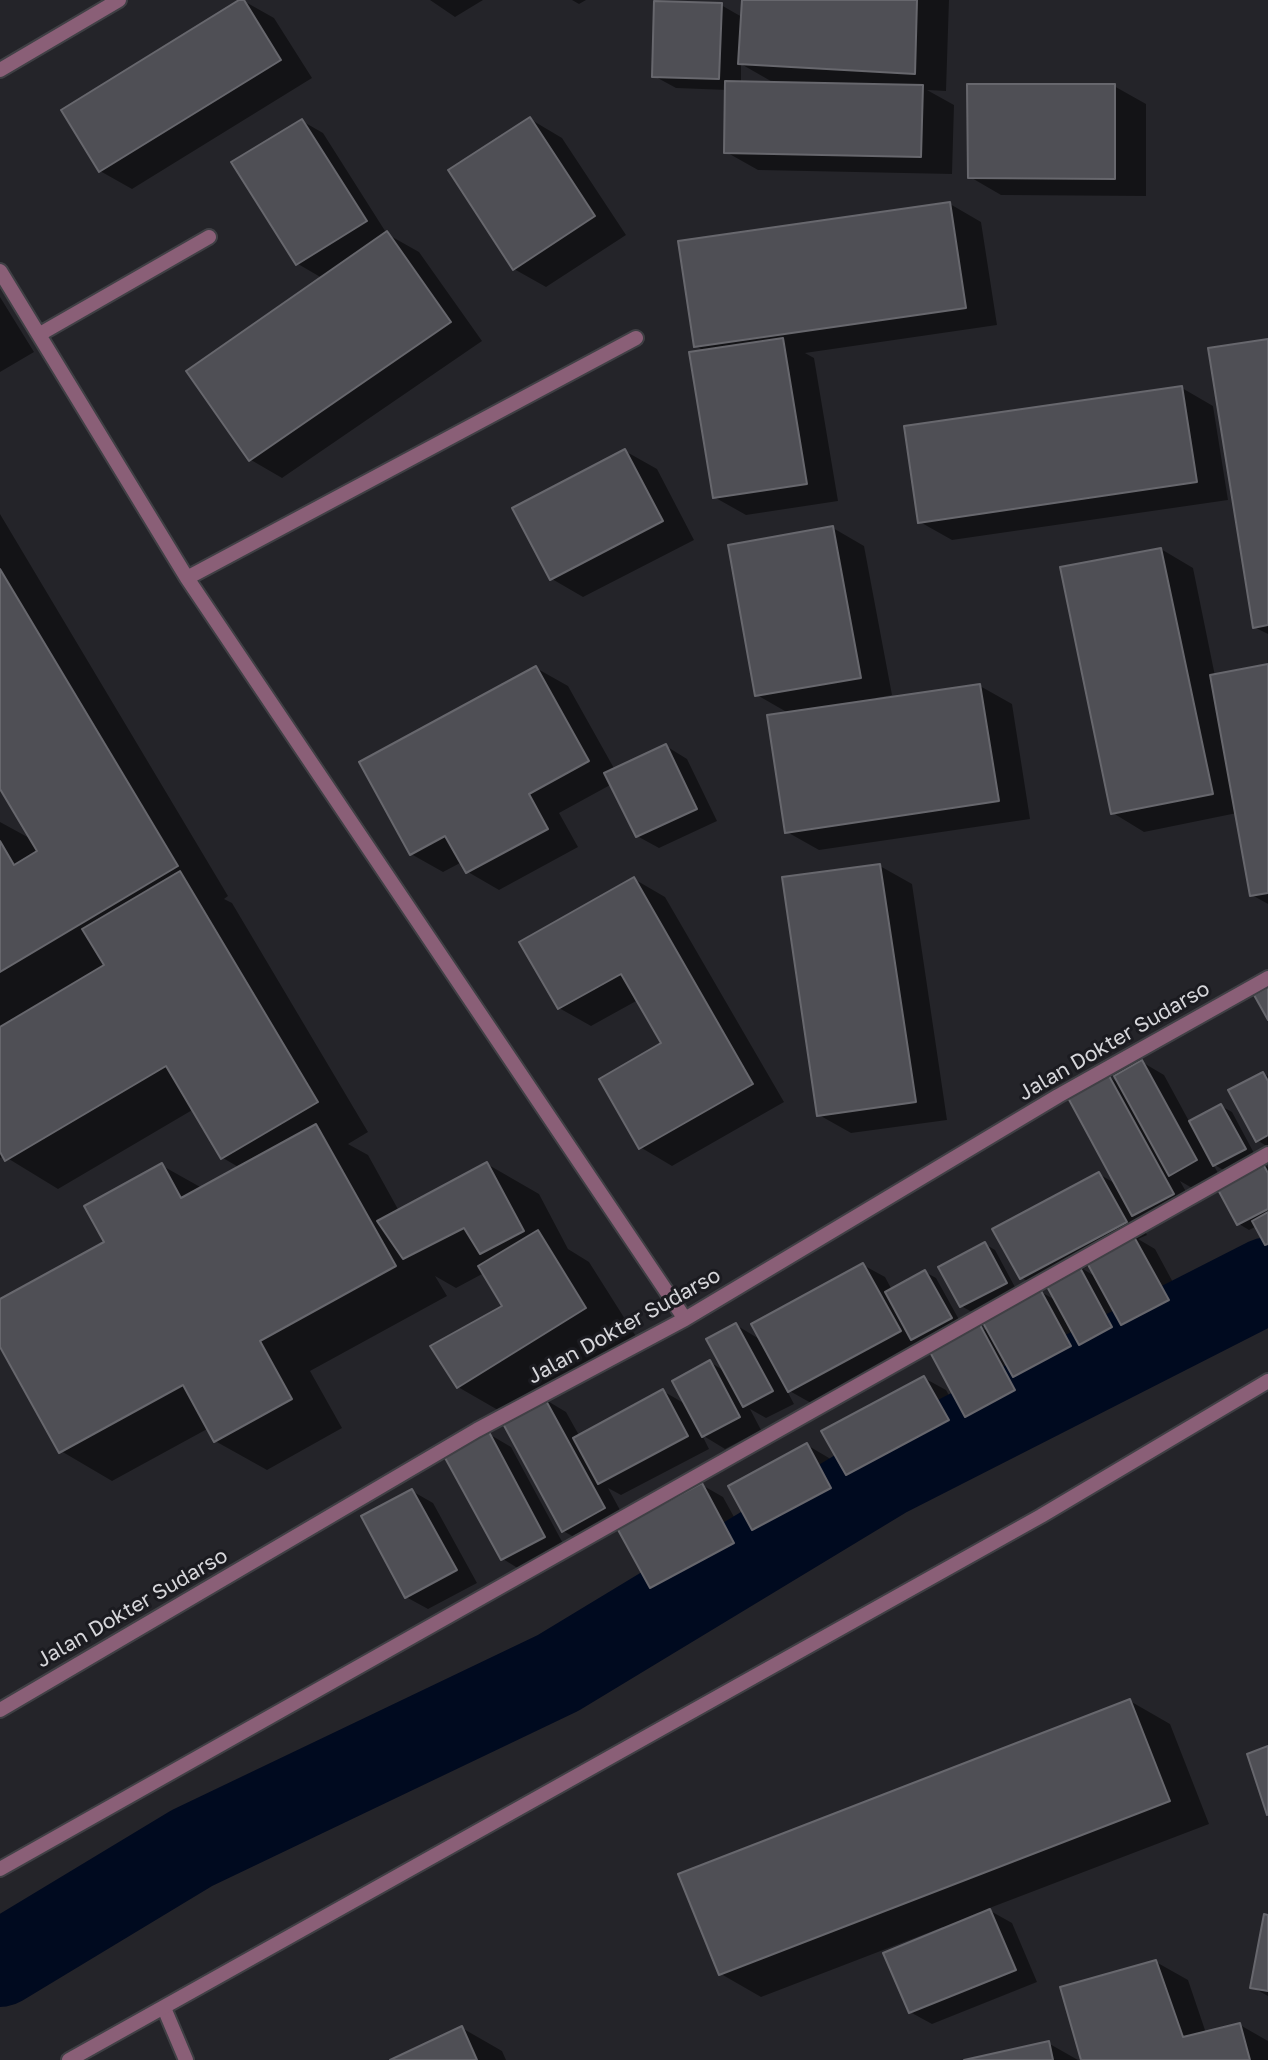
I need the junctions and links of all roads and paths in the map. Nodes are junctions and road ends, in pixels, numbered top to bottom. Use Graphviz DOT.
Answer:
graph roads {
  1 [pos="119,0"];
  2 [pos="0,70"];
  3 [pos="209,237"];
  4 [pos="0,271"];
  5 [pos="40,334"];
  6 [pos="636,338"];
  7 [pos="187,578"];
  8 [pos="1268,978"];
  9 [pos="1268,1154"];
  10 [pos="685,1319"];
  11 [pos="1268,1381"];
  12 [pos="0,1710"];
  13 [pos="0,1869"];
  14 [pos="164,2008"];
  15 [pos="69,2060"];
  16 [pos="186,2060"];
  1 -- 2 [label="street"];
  3 -- 5 [label="street"];
  4 -- 5 [label="street"];
  5 -- 7 [label="street"];
  6 -- 7 [label="street"];
  7 -- 10 [label="street"];
  8 -- 10 [label="street, Jalan Dokter Sudarso"];
  9 -- 13 [label="street"];
  10 -- 12 [label="street, Jalan Dokter Sudarso"];
  11 -- 14 [label="street"];
  14 -- 15 [label="street"];
  14 -- 16 [label="street"];
}
